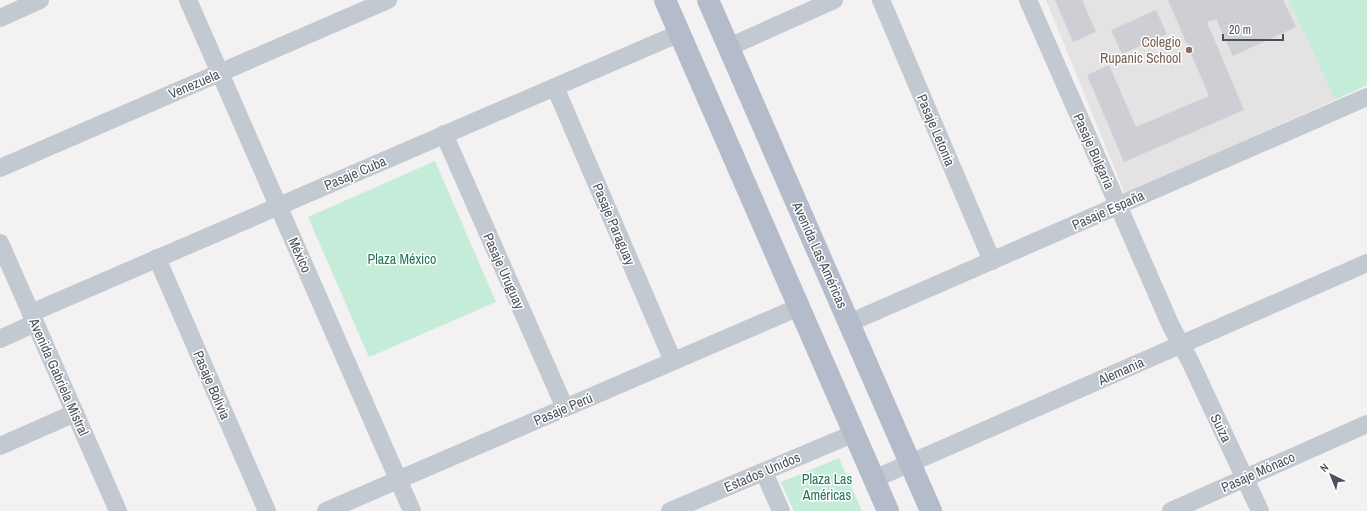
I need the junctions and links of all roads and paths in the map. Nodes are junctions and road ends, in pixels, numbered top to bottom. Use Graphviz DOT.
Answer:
graph roads {
  1 [pos="40,0"];
  2 [pos="188,0"];
  3 [pos="388,0"];
  4 [pos="665,0"];
  5 [pos="708,0"];
  6 [pos="834,0"];
  7 [pos="881,0"];
  8 [pos="1028,0"];
  9 [pos="0,18"];
  10 [pos="680,33"];
  11 [pos="729,47"];
  12 [pos="220,73"];
  13 [pos="555,87"];
  14 [pos="1367,97"];
  15 [pos="444,134"];
  16 [pos="0,168"];
  17 [pos="279,206"];
  18 [pos="1118,206"];
  19 [pos="0,243"];
  20 [pos="157,258"];
  21 [pos="992,261"];
  22 [pos="1367,263"];
  23 [pos="799,306"];
  24 [pos="33,318"];
  25 [pos="850,323"];
  26 [pos="0,339"];
  27 [pos="1181,345"];
  28 [pos="673,361"];
  29 [pos="565,408"];
  30 [pos="75,413"];
  31 [pos="1367,424"];
  32 [pos="854,433"];
  33 [pos="0,446"];
  34 [pos="910,463"];
  35 [pos="764,472"];
  36 [pos="1246,478"];
  37 [pos="874,479"];
  38 [pos="399,480"];
  39 [pos="113,509"];
  40 [pos="267,511"];
  41 [pos="326,511"];
  42 [pos="412,511"];
  43 [pos="670,511"];
  44 [pos="781,511"];
  45 [pos="888,511"];
  46 [pos="931,511"];
  47 [pos="1171,511"];
  48 [pos="1260,511"];
  1 -- 9 [label="street"];
  2 -- 12 [label="street, México"];
  3 -- 12 [label="street, Venezuela"];
  4 -- 10 [label="main road"];
  5 -- 11 [label="main road, Avenida Las Américas"];
  6 -- 11 [label="street"];
  7 -- 21 [label="street, Pasaje Letonia"];
  8 -- 18 [label="street, Pasaje Bulgaria"];
  10 -- 13 [label="street, Pasaje Cuba"];
  10 -- 23 [label="main road"];
  11 -- 25 [label="main road, Avenida Las Américas"];
  12 -- 16 [label="street, Venezuela"];
  12 -- 17 [label="street, México"];
  13 -- 15 [label="street, Pasaje Cuba"];
  13 -- 28 [label="street, Pasaje Paraguay"];
  14 -- 18 [label="street, Pasaje España"];
  15 -- 17 [label="street, Pasaje Cuba"];
  15 -- 29 [label="street, Pasaje Uruguay"];
  17 -- 20 [label="street, Pasaje Cuba"];
  17 -- 38 [label="street, México"];
  18 -- 21 [label="street, Pasaje España"];
  18 -- 27 [label="street, Pasaje Bulgaria"];
  19 -- 24 [label="street, Avenida Gabriela Mistral"];
  20 -- 24 [label="street, Pasaje Cuba"];
  20 -- 40 [label="street, Pasaje Bolivia"];
  21 -- 25 [label="street, Pasaje España"];
  22 -- 27 [label="street, Alemania"];
  23 -- 28 [label="street, Pasaje Perú"];
  23 -- 32 [label="main road"];
  24 -- 26 [label="street, Pasaje Cuba"];
  24 -- 30 [label="street, Avenida Gabriela Mistral"];
  25 -- 34 [label="main road, Avenida Las Américas"];
  27 -- 34 [label="street, Alemania"];
  27 -- 36 [label="street, Suiza"];
  28 -- 29 [label="street, Pasaje Perú"];
  29 -- 38 [label="street, Pasaje Perú"];
  30 -- 33 [label="street"];
  30 -- 39 [label="street, Avenida Gabriela Mistral"];
  31 -- 36 [label="street, Pasaje Mónaco"];
  32 -- 35 [label="street, Estados Unidos"];
  32 -- 37 [label="main road"];
  34 -- 37 [label="street, Alemania"];
  34 -- 46 [label="main road, Avenida Las Américas"];
  35 -- 43 [label="street, Estados Unidos"];
  35 -- 44 [label="street"];
  36 -- 47 [label="street, Pasaje Mónaco"];
  36 -- 48 [label="street, Suiza"];
  37 -- 45 [label="main road"];
  38 -- 41 [label="street, Pasaje Perú"];
  38 -- 42 [label="street, México"];
}
